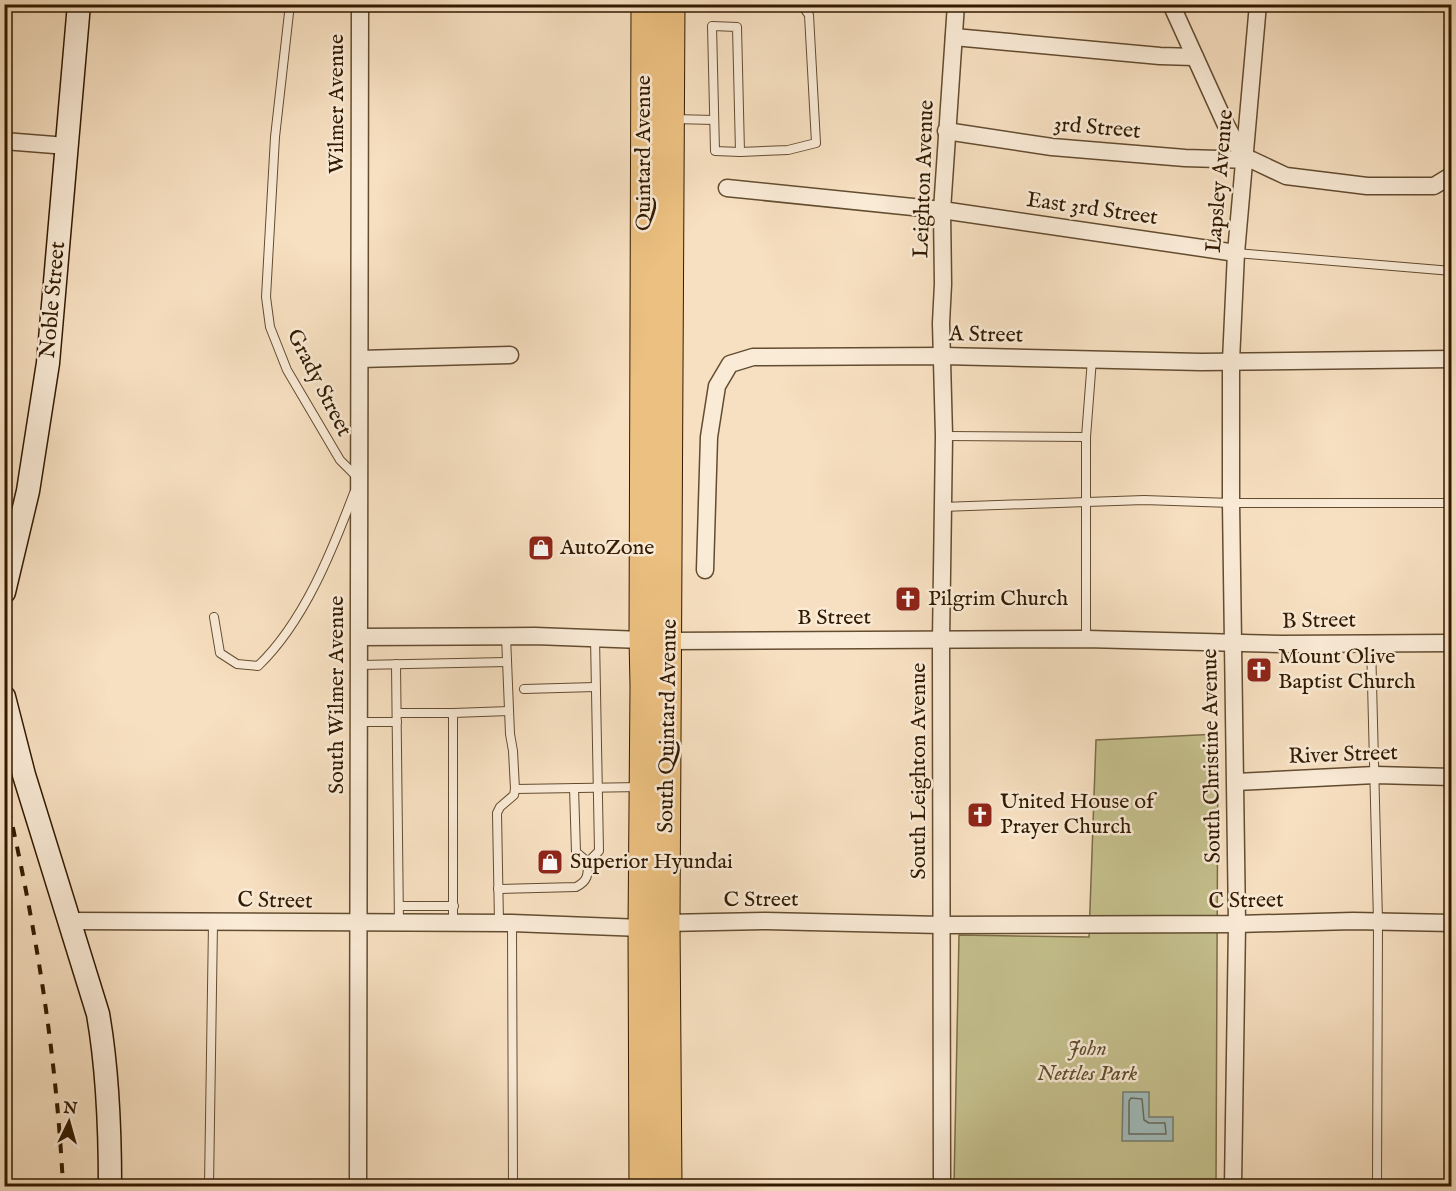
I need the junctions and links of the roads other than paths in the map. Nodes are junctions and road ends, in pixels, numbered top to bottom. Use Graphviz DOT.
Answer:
graph roads {
  1 [pos="79,4"];
  2 [pos="290,4"];
  3 [pos="360,4"];
  4 [pos="645,4"];
  5 [pos="671,4"];
  6 [pos="801,4"];
  7 [pos="956,4"];
  8 [pos="1171,4"];
  9 [pos="1258,4"];
  10 [pos="954,37"];
  11 [pos="1195,57"];
  12 [pos="670,119"];
  13 [pos="714,120"];
  14 [pos="946,131"];
  15 [pos="4,141"];
  16 [pos="67,146"];
  17 [pos="740,152"];
  18 [pos="1244,159"];
  19 [pos="1452,176"];
  20 [pos="727,188"];
  21 [pos="360,204"];
  22 [pos="942,210"];
  23 [pos="1236,253"];
  24 [pos="1452,271"];
  25 [pos="657,301"];
  26 [pos="510,355"];
  27 [pos="943,356"];
  28 [pos="360,359"];
  29 [pos="1092,359"];
  30 [pos="1452,359"];
  31 [pos="1231,361"];
  32 [pos="944,436"];
  33 [pos="1086,437"];
  34 [pos="359,479"];
  35 [pos="1086,501"];
  36 [pos="1231,503"];
  37 [pos="1452,503"];
  38 [pos="942,507"];
  39 [pos="705,570"];
  40 [pos="4,592"];
  41 [pos="214,617"];
  42 [pos="506,636"];
  43 [pos="360,637"];
  44 [pos="595,638"];
  45 [pos="1086,639"];
  46 [pos="656,640"];
  47 [pos="941,640"];
  48 [pos="1233,643"];
  49 [pos="1371,643"];
  50 [pos="1452,644"];
  51 [pos="507,662"];
  52 [pos="396,664"];
  53 [pos="360,665"];
  54 [pos="595,687"];
  55 [pos="524,689"];
  56 [pos="4,697"];
  57 [pos="509,711"];
  58 [pos="453,713"];
  59 [pos="397,717"];
  60 [pos="359,722"];
  61 [pos="1375,775"];
  62 [pos="1452,777"];
  63 [pos="1236,782"];
  64 [pos="644,787"];
  65 [pos="574,788"];
  66 [pos="597,788"];
  67 [pos="515,789"];
  68 [pos="588,862"];
  69 [pos="498,889"];
  70 [pos="399,906"];
  71 [pos="454,906"];
  72 [pos="70,921"];
  73 [pos="1378,921"];
  74 [pos="213,923"];
  75 [pos="453,923"];
  76 [pos="505,923"];
  77 [pos="1452,923"];
  78 [pos="358,924"];
  79 [pos="399,924"];
  80 [pos="1237,924"];
  81 [pos="941,925"];
  82 [pos="654,926"];
  83 [pos="110,1186"];
  84 [pos="209,1186"];
  85 [pos="358,1186"];
  86 [pos="513,1186"];
  87 [pos="643,1186"];
  88 [pos="668,1186"];
  89 [pos="942,1186"];
  90 [pos="1233,1186"];
  91 [pos="1377,1186"];
  1 -- 16 [label="main road, Noble Street"];
  2 -- 34 [label="lane, Grady Street"];
  3 -- 21 [label="street, Wilmer Avenue"];
  4 -- 25 [label="highway, Quintard Avenue"];
  5 -- 12 [label="highway, Quintard Avenue"];
  6 -- 17 [label="lane"];
  7 -- 10 [label="street, Leighton Avenue"];
  8 -- 11 [label="street"];
  9 -- 18 [label="street, Lapsley Avenue"];
  10 -- 11 [label="street"];
  10 -- 14 [label="street, Leighton Avenue"];
  11 -- 18 [label="street"];
  12 -- 13 [label="lane"];
  12 -- 25 [label="highway, Quintard Avenue"];
  13 -- 17 [label="lane"];
  13 -- 17 [label="lane"];
  14 -- 18 [label="street, 3rd Street"];
  14 -- 22 [label="street, Leighton Avenue"];
  15 -- 16 [label="street"];
  16 -- 40 [label="main road, Noble Street"];
  18 -- 19 [label="street, 3rd Street"];
  18 -- 23 [label="street, Lapsley Avenue"];
  20 -- 22 [label="street, East 3rd Street"];
  21 -- 28 [label="street, South Wilmer Avenue"];
  22 -- 23 [label="street, East 3rd Street"];
  22 -- 27 [label="street, Leighton Avenue"];
  23 -- 24 [label="lane"];
  23 -- 31 [label="street, Lapsley Avenue"];
  25 -- 46 [label="highway, South Quintard Avenue"];
  26 -- 28 [label="street"];
  27 -- 29 [label="street, A Street"];
  27 -- 32 [label="street, South Leighton Avenue"];
  27 -- 39 [label="street, A Street"];
  28 -- 34 [label="street, South Wilmer Avenue"];
  29 -- 31 [label="street, A Street"];
  29 -- 33 [label="lane"];
  30 -- 31 [label="street, A Street"];
  31 -- 36 [label="street, South Christine Avenue"];
  32 -- 33 [label="lane"];
  32 -- 38 [label="street, South Leighton Avenue"];
  33 -- 35 [label="lane"];
  34 -- 41 [label="lane"];
  34 -- 43 [label="street, South Wilmer Avenue"];
  35 -- 36 [label="lane"];
  35 -- 38 [label="lane"];
  35 -- 45 [label="lane"];
  36 -- 37 [label="lane"];
  36 -- 48 [label="street, South Christine Avenue"];
  38 -- 47 [label="street, South Leighton Avenue"];
  42 -- 43 [label="street, B Street"];
  42 -- 44 [label="street, B Street"];
  42 -- 51 [label="lane"];
  43 -- 53 [label="street, South Wilmer Avenue"];
  44 -- 46 [label="street, B Street"];
  44 -- 54 [label="lane"];
  45 -- 47 [label="street, B Street"];
  45 -- 48 [label="street, B Street"];
  46 -- 47 [label="street, B Street"];
  46 -- 64 [label="highway, South Quintard Avenue"];
  46 -- 82 [label="highway, South Quintard Avenue"];
  47 -- 81 [label="street, South Leighton Avenue"];
  48 -- 49 [label="street, B Street"];
  48 -- 63 [label="street, South Christine Avenue"];
  49 -- 50 [label="street, B Street"];
  49 -- 61 [label="lane"];
  51 -- 52 [label="lane"];
  51 -- 57 [label="lane"];
  52 -- 53 [label="lane"];
  52 -- 59 [label="lane"];
  53 -- 60 [label="street, South Wilmer Avenue"];
  54 -- 55 [label="lane"];
  54 -- 66 [label="lane"];
  56 -- 72 [label="main road"];
  57 -- 58 [label="lane"];
  57 -- 67 [label="lane"];
  58 -- 59 [label="lane"];
  58 -- 71 [label="lane"];
  59 -- 60 [label="lane"];
  59 -- 70 [label="lane"];
  60 -- 78 [label="street, South Wilmer Avenue"];
  61 -- 62 [label="street, River Street"];
  61 -- 63 [label="street, River Street"];
  61 -- 73 [label="lane"];
  63 -- 80 [label="street, South Christine Avenue"];
  64 -- 66 [label="lane"];
  64 -- 82 [label="highway, South Quintard Avenue"];
  65 -- 66 [label="lane"];
  65 -- 67 [label="lane"];
  65 -- 68 [label="lane"];
  66 -- 68 [label="lane"];
  67 -- 69 [label="lane"];
  68 -- 69 [label="lane"];
  69 -- 76 [label="lane"];
  70 -- 71 [label="lane"];
  70 -- 79 [label="lane"];
  71 -- 75 [label="lane"];
  72 -- 74 [label="street, C Street"];
  72 -- 83 [label="main road"];
  73 -- 77 [label="street, C Street"];
  73 -- 80 [label="street, C Street"];
  73 -- 91 [label="lane"];
  74 -- 78 [label="street, C Street"];
  74 -- 84 [label="lane"];
  75 -- 76 [label="street, C Street"];
  75 -- 79 [label="street, C Street"];
  76 -- 82 [label="street, C Street"];
  76 -- 86 [label="lane"];
  78 -- 79 [label="street, C Street"];
  78 -- 85 [label="street, South Wilmer Avenue"];
  80 -- 81 [label="street, C Street"];
  80 -- 90 [label="street, South Christine Avenue"];
  81 -- 82 [label="street, C Street"];
  81 -- 89 [label="street, South Leighton Avenue"];
  82 -- 87 [label="highway, South Quintard Avenue"];
  82 -- 88 [label="highway, South Quintard Avenue"];
}
